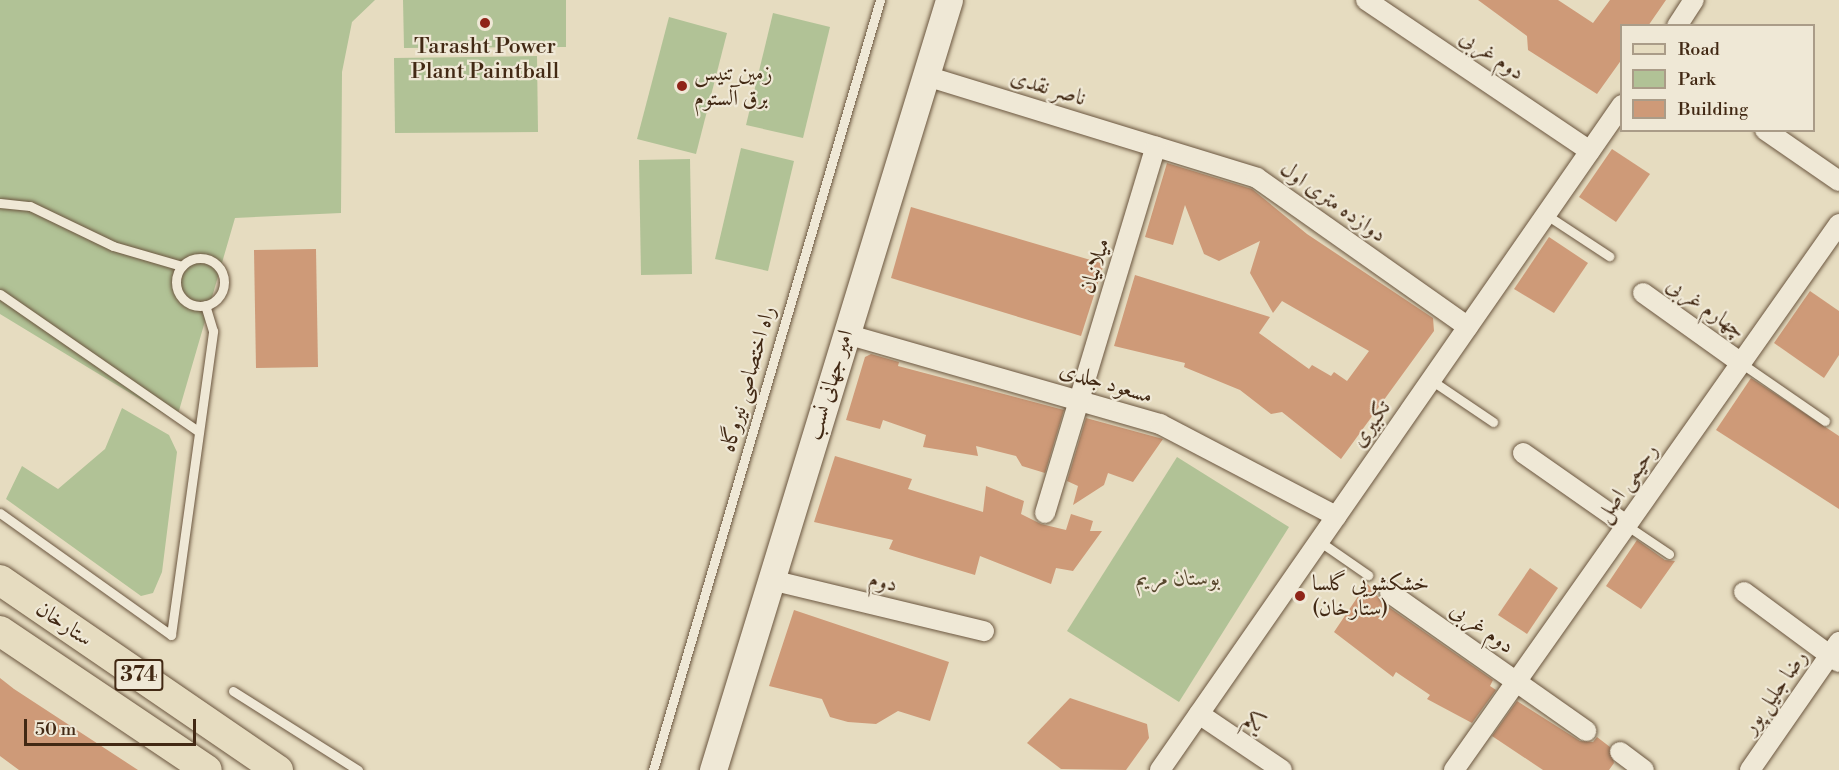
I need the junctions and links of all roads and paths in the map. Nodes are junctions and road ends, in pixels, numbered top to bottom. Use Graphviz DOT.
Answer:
graph roads {
  1 [pos="880,0"];
  2 [pos="949,0"];
  3 [pos="1366,0"];
  4 [pos="1694,0"];
  5 [pos="1678,24"];
  6 [pos="926,76"];
  7 [pos="1620,108"];
  8 [pos="1768,132"];
  9 [pos="1156,146"];
  10 [pos="1590,151"];
  11 [pos="1839,182"];
  12 [pos="0,203"];
  13 [pos="1545,214"];
  14 [pos="1839,224"];
  15 [pos="1609,256"];
  16 [pos="182,266"];
  17 [pos="1642,293"];
  18 [pos="0,294"];
  19 [pos="205,305"];
  20 [pos="1468,327"];
  21 [pos="846,334"];
  22 [pos="1741,363"];
  23 [pos="1431,380"];
  24 [pos="1080,399"];
  25 [pos="1825,421"];
  26 [pos="1494,422"];
  27 [pos="199,432"];
  28 [pos="1523,453"];
  29 [pos="0,513"];
  30 [pos="1045,513"];
  31 [pos="1336,516"];
  32 [pos="1626,525"];
  33 [pos="1319,541"];
  34 [pos="1669,554"];
  35 [pos="1368,574"];
  36 [pos="0,580"];
  37 [pos="771,580"];
  38 [pos="1744,592"];
  39 [pos="1390,593"];
  40 [pos="0,631"];
  41 [pos="984,631"];
  42 [pos="1836,653"];
  43 [pos="1516,682"];
  44 [pos="233,692"];
  45 [pos="1199,714"];
  46 [pos="1586,731"];
  47 [pos="1620,752"];
  48 [pos="207,770"];
  49 [pos="278,770"];
  50 [pos="358,770"];
  51 [pos="653,770"];
  52 [pos="713,770"];
  53 [pos="1160,770"];
  54 [pos="1282,770"];
  55 [pos="1454,770"];
  56 [pos="1644,770"];
  57 [pos="1750,770"];
  1 -- 51 [label="lane, راه اختصاصی نیروگاه"];
  2 -- 6 [label="street, امیر جهانی نسب"];
  3 -- 10 [label="street, دوم غربی"];
  4 -- 5 [label="street"];
  6 -- 9 [label="street, ناصر نقدی"];
  6 -- 21 [label="street, امیر جهانی نسب"];
  7 -- 10 [label="street, تکبیری"];
  8 -- 11 [label="street"];
  9 -- 20 [label="street, دوازده متری اول"];
  9 -- 24 [label="street, میلانیان"];
  10 -- 13 [label="street, تکبیری"];
  12 -- 16 [label="lane"];
  13 -- 15 [label="lane"];
  13 -- 20 [label="street, تکبیری"];
  14 -- 22 [label="street, رحیمی اصل"];
  16 -- 19 [label="lane"];
  16 -- 19 [label="lane"];
  17 -- 22 [label="street, چهارم غربی"];
  18 -- 27 [label="lane"];
  19 -- 27 [label="lane"];
  20 -- 23 [label="street, تکبیری"];
  21 -- 24 [label="street, مسعود جلدی"];
  21 -- 37 [label="street, امیر جهانی نسب"];
  22 -- 25 [label="lane"];
  22 -- 32 [label="street, رحیمی اصل"];
  23 -- 26 [label="lane"];
  23 -- 31 [label="street, تکبیری"];
  24 -- 30 [label="street, میلانیان"];
  24 -- 31 [label="street, مسعود جلدی"];
  27 -- 29 [label="lane"];
  28 -- 32 [label="street"];
  31 -- 33 [label="street, تکبیری"];
  32 -- 34 [label="lane"];
  32 -- 43 [label="street, رحیمی اصل"];
  33 -- 35 [label="lane"];
  33 -- 45 [label="street, تکبیری"];
  36 -- 49 [label="main road, ستارخان / 374"];
  37 -- 41 [label="street, دوم"];
  37 -- 52 [label="street, امیر جهانی نسب"];
  38 -- 42 [label="street"];
  39 -- 43 [label="street, دوم غربی"];
  40 -- 48 [label="main road, ستارخان / 374"];
  42 -- 57 [label="street, رضا جلیل پور"];
  43 -- 46 [label="street, دوم غربی"];
  43 -- 55 [label="street, رحیمی اصل"];
  44 -- 50 [label="lane"];
  45 -- 53 [label="street, تکبیری"];
  45 -- 54 [label="street, یکم"];
  47 -- 56 [label="street"];
}
